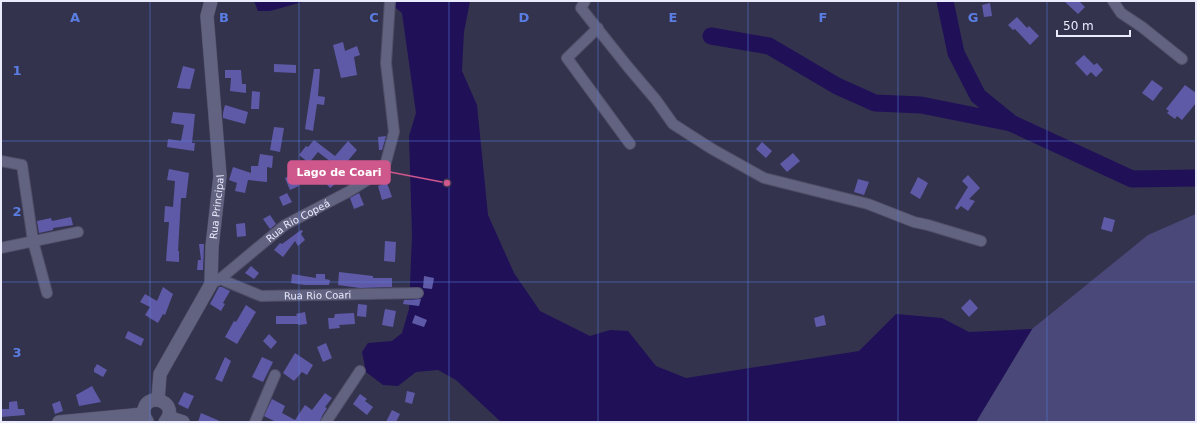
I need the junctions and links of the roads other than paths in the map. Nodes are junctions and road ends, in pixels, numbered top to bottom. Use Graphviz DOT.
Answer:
graph roads {
  1 [pos="211,1"];
  2 [pos="390,1"];
  3 [pos="585,1"];
  4 [pos="1113,1"];
  5 [pos="598,28"];
  6 [pos="1182,59"];
  7 [pos="630,144"];
  8 [pos="1,161"];
  9 [pos="78,232"];
  10 [pos="33,242"];
  11 [pos="980,242"];
  12 [pos="1,248"];
  13 [pos="216,282"];
  14 [pos="47,293"];
  15 [pos="418,293"];
  16 [pos="360,371"];
  17 [pos="275,375"];
  18 [pos="158,400"];
  19 [pos="146,418"];
  20 [pos="166,420"];
  21 [pos="59,422"];
  22 [pos="183,422"];
  23 [pos="255,422"];
  24 [pos="326,422"];
  1 -- 13 [label="street, Rua Principal"];
  2 -- 13 [label="street, Rua Rio Copeá"];
  3 -- 5 [label="street"];
  4 -- 6 [label="street"];
  5 -- 7 [label="street"];
  5 -- 11 [label="street"];
  8 -- 10 [label="street"];
  9 -- 10 [label="street"];
  10 -- 12 [label="street"];
  10 -- 14 [label="street"];
  13 -- 15 [label="street, Rua Rio Coari"];
  13 -- 18 [label="street, Rua Principal"];
  16 -- 24 [label="street"];
  17 -- 23 [label="street"];
  18 -- 19 [label="street"];
  18 -- 20 [label="street"];
  19 -- 21 [label="street"];
  20 -- 22 [label="street"];
}
